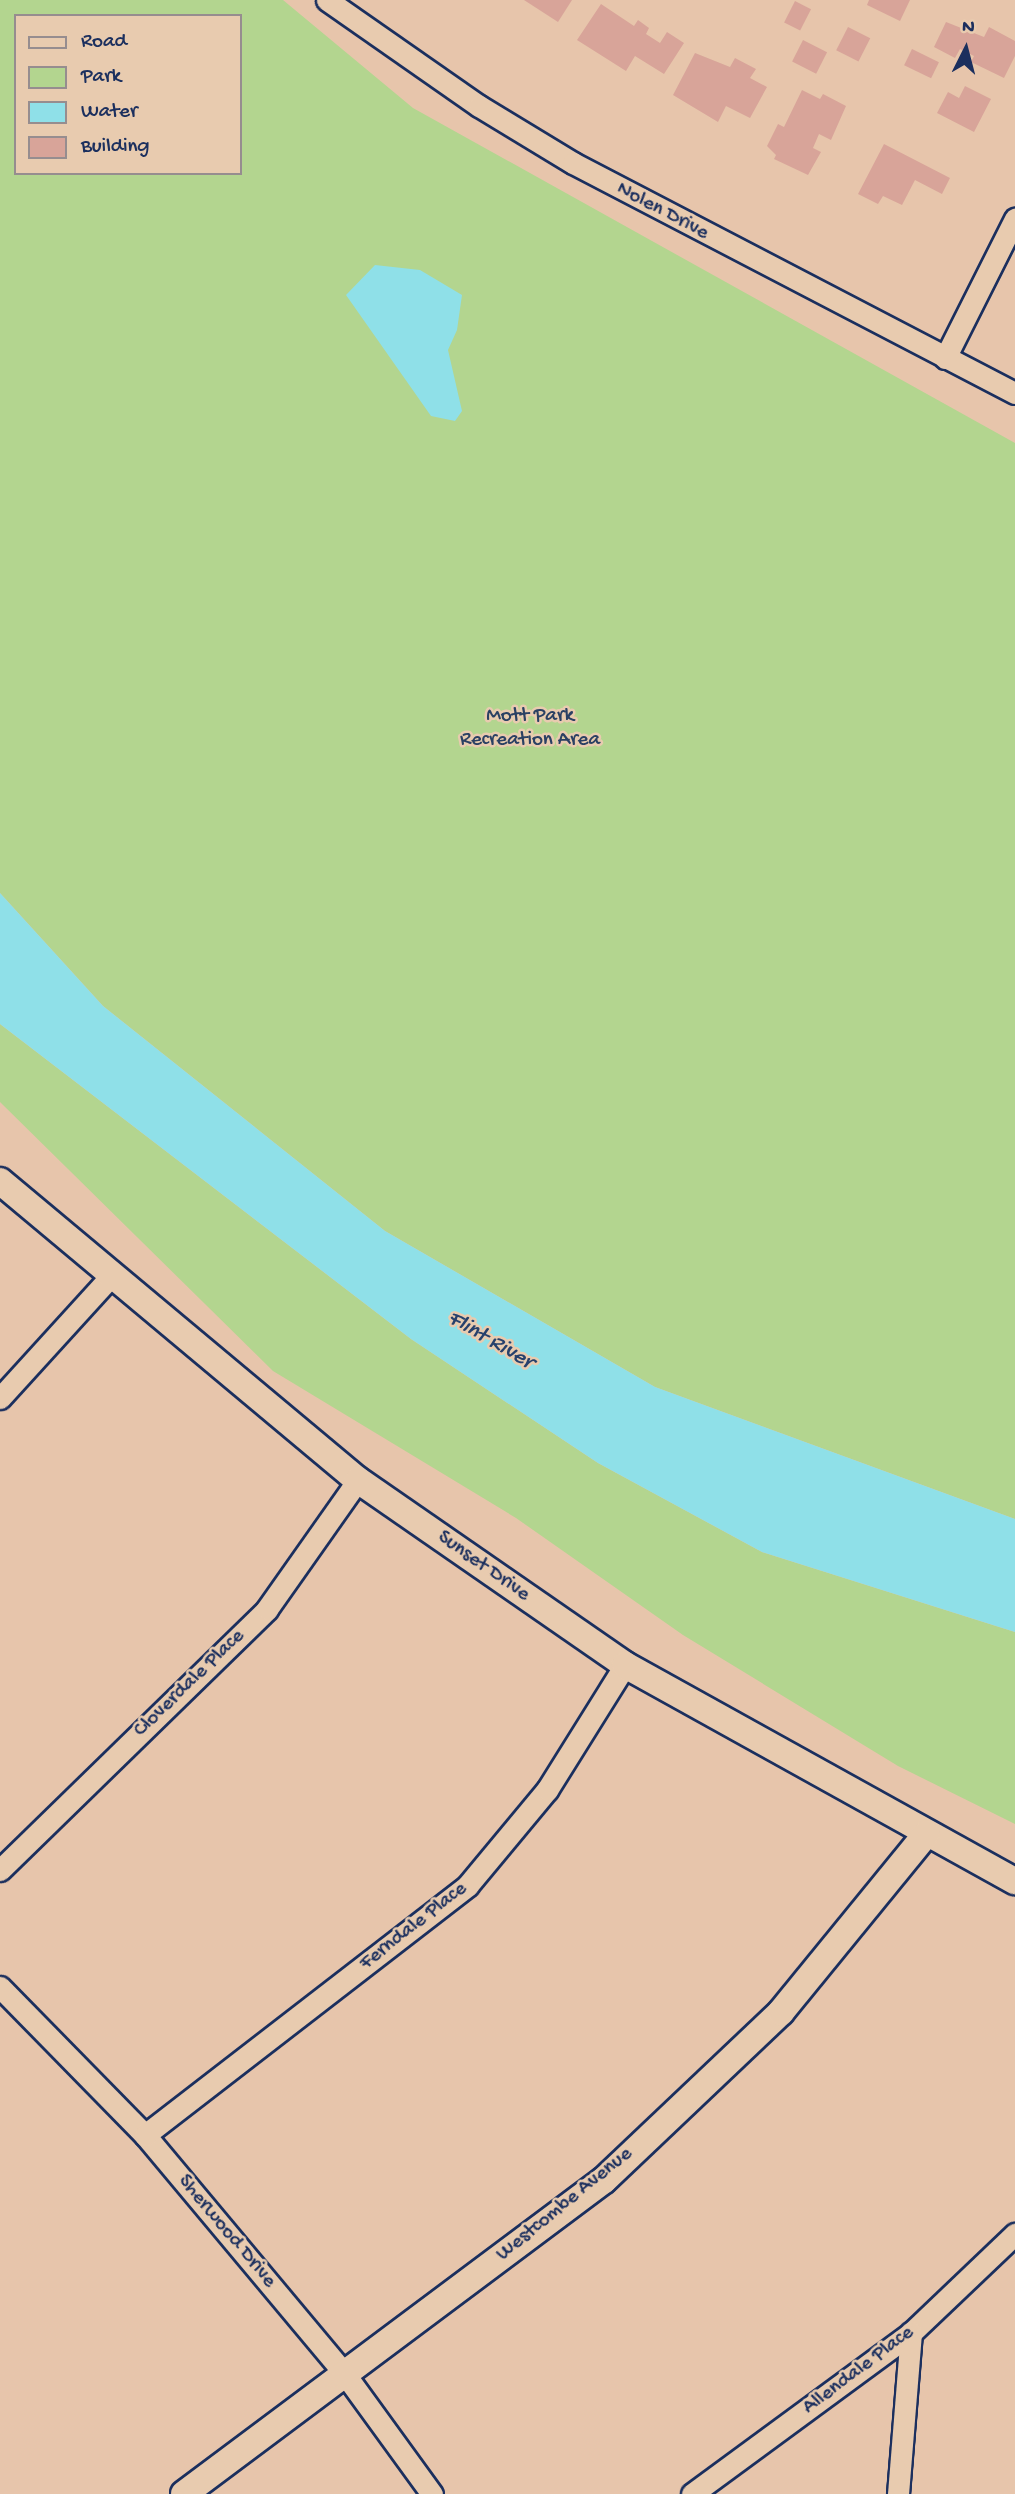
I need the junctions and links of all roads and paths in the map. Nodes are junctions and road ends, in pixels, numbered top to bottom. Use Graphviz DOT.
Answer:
graph roads {
  1 [pos="327,0"];
  2 [pos="1015,219"];
  3 [pos="945,358"];
  4 [pos="1015,393"];
  5 [pos="0,1181"];
  6 [pos="111,1276"];
  7 [pos="0,1398"];
  8 [pos="358,1480"];
  9 [pos="625,1665"];
  10 [pos="926,1834"];
  11 [pos="0,1870"];
  12 [pos="1015,1881"];
  13 [pos="0,1987"];
  14 [pos="145,2135"];
  15 [pos="1015,2234"];
  16 [pos="911,2333"];
  17 [pos="344,2373"];
  18 [pos="184,2494"];
  19 [pos="432,2494"];
  20 [pos="692,2494"];
  21 [pos="898,2494"];
  1 -- 3 [label="street, Nolen Drive"];
  2 -- 3 [label="street"];
  3 -- 4 [label="street, Nolen Drive"];
  5 -- 6 [label="street, Sunset Drive"];
  6 -- 7 [label="street"];
  6 -- 8 [label="street, Sunset Drive"];
  8 -- 9 [label="street, Sunset Drive"];
  8 -- 11 [label="street, Cloverdale Place"];
  9 -- 10 [label="street, Sunset Drive"];
  9 -- 14 [label="street, Ferndale Place"];
  10 -- 12 [label="street, Sunset Drive"];
  10 -- 17 [label="street, Westcombe Avenue"];
  13 -- 14 [label="street, Sherwood Drive"];
  14 -- 17 [label="street, Sherwood Drive"];
  15 -- 16 [label="street, Allendale Place"];
  16 -- 20 [label="street, Allendale Place"];
  16 -- 21 [label="street"];
  17 -- 18 [label="street, Westcombe Avenue"];
  17 -- 19 [label="street, Sherwood Drive"];
}
